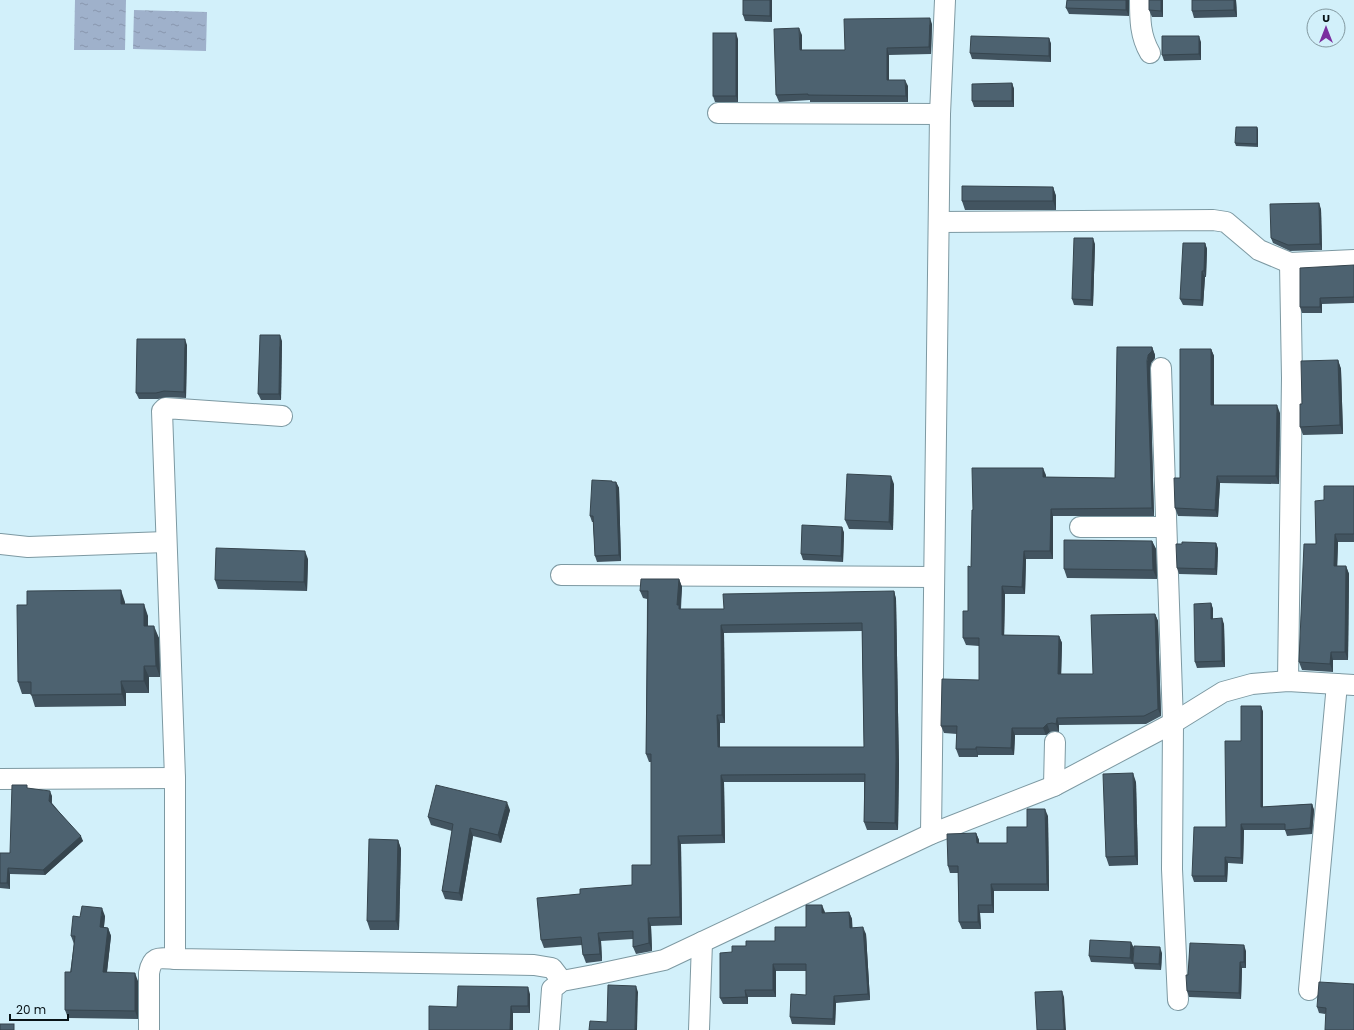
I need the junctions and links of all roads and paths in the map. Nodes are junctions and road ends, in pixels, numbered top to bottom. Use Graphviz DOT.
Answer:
graph roads {
  1 [pos="945,0"];
  2 [pos="1140,0"];
  3 [pos="1150,52"];
  4 [pos="718,113"];
  5 [pos="940,114"];
  6 [pos="939,222"];
  7 [pos="1354,260"];
  8 [pos="1290,263"];
  9 [pos="1161,368"];
  10 [pos="282,416"];
  11 [pos="1080,527"];
  12 [pos="1166,527"];
  13 [pos="166,542"];
  14 [pos="0,544"];
  15 [pos="561,575"];
  16 [pos="934,577"];
  17 [pos="1288,681"];
  18 [pos="1346,685"];
  19 [pos="1173,723"];
  20 [pos="1055,742"];
  21 [pos="175,778"];
  22 [pos="0,779"];
  23 [pos="1054,786"];
  24 [pos="931,834"];
  25 [pos="702,942"];
  26 [pos="175,959"];
  27 [pos="562,981"];
  28 [pos="1309,990"];
  29 [pos="1178,1000"];
  30 [pos="149,1030"];
  31 [pos="548,1030"];
  32 [pos="699,1030"];
  1 -- 5 [label="street"];
  2 -- 3 [label="street"];
  4 -- 5 [label="street"];
  5 -- 6 [label="street"];
  6 -- 8 [label="street"];
  6 -- 16 [label="street"];
  7 -- 8 [label="street"];
  8 -- 17 [label="street"];
  9 -- 12 [label="street"];
  10 -- 13 [label="street"];
  11 -- 12 [label="street"];
  12 -- 19 [label="street"];
  13 -- 14 [label="street"];
  13 -- 21 [label="street"];
  15 -- 16 [label="street"];
  16 -- 24 [label="street"];
  17 -- 18 [label="street"];
  17 -- 19 [label="street"];
  18 -- 28 [label="street"];
  19 -- 23 [label="street"];
  19 -- 29 [label="street"];
  20 -- 23 [label="street"];
  21 -- 22 [label="street"];
  21 -- 26 [label="street"];
  23 -- 24 [label="street"];
  24 -- 25 [label="street"];
  25 -- 27 [label="street"];
  25 -- 32 [label="street"];
  26 -- 27 [label="street"];
  26 -- 30 [label="street"];
  27 -- 31 [label="street"];
}
